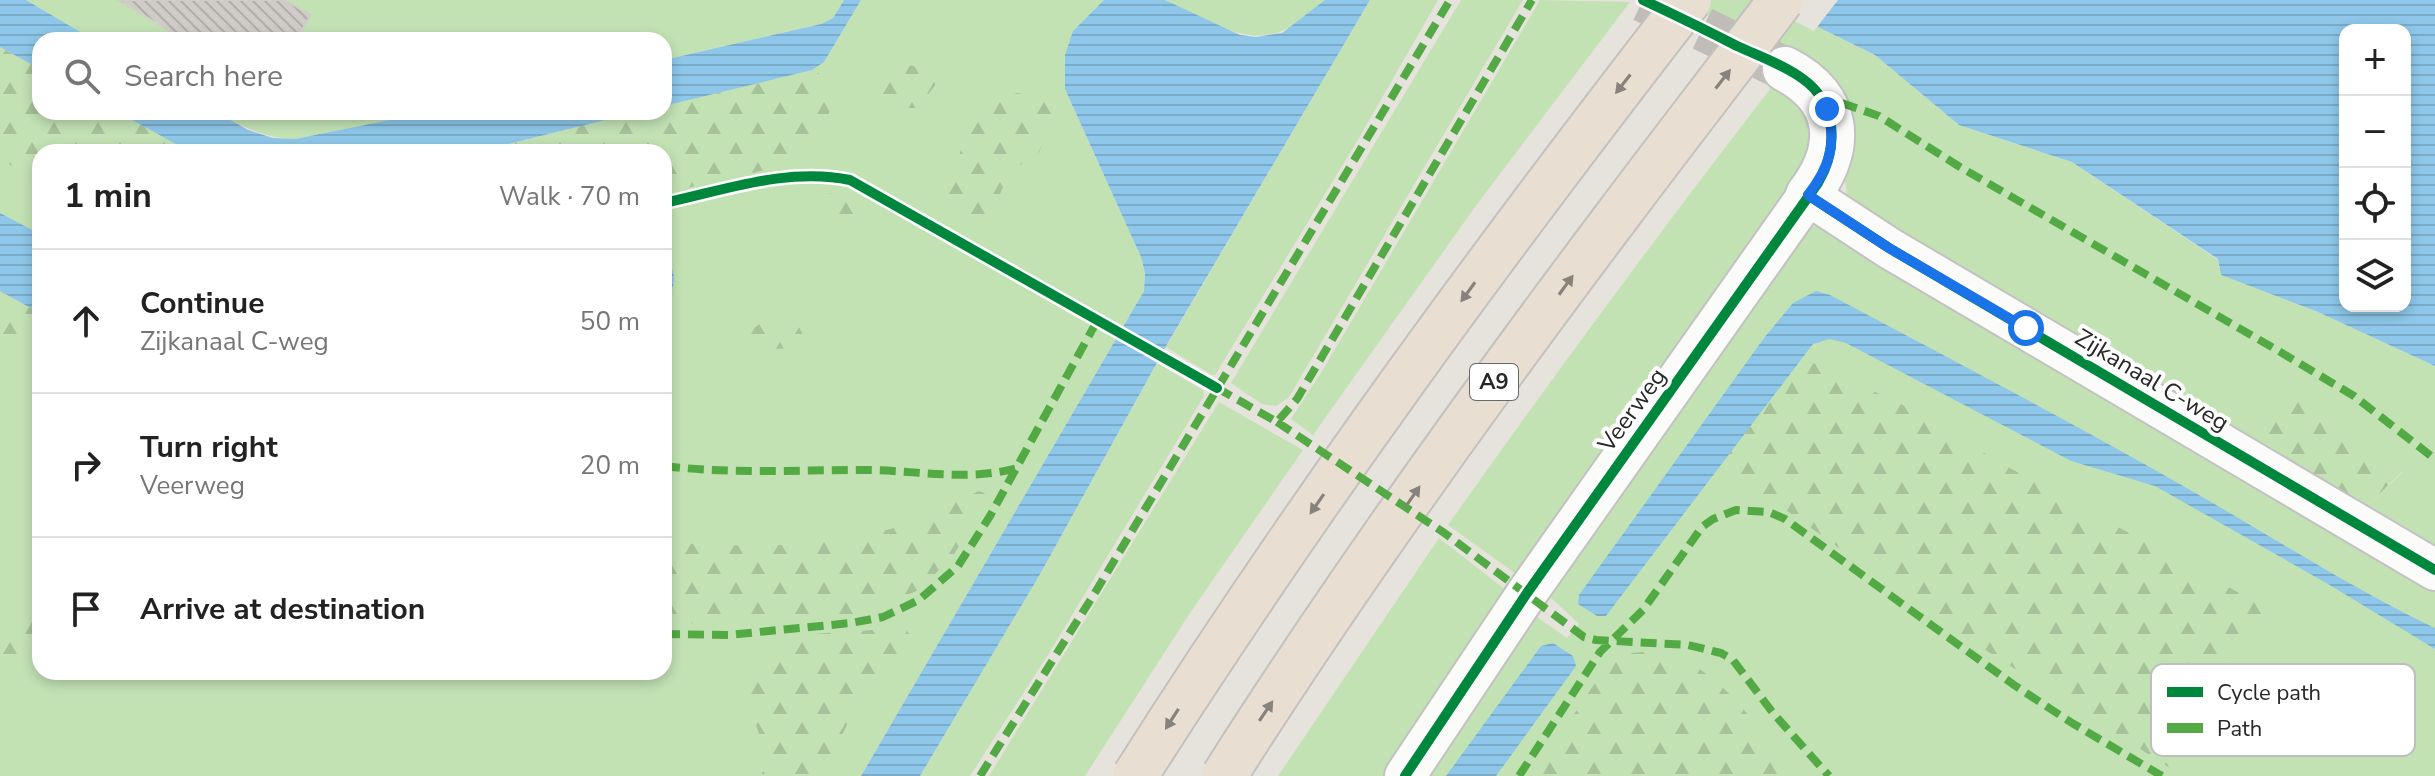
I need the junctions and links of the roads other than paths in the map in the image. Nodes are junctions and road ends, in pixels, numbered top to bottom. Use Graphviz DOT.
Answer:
graph roads {
  1 [pos="1689,0"];
  2 [pos="1781,0"];
  3 [pos="1785,69"];
  4 [pos="1808,195"];
  5 [pos="2435,570"];
  6 [pos="1135,776"];
  7 [pos="1224,776"];
  8 [pos="1405,776"];
  1 -- 6 [label="highway, one-way, bridge"];
  7 -- 2 [label="highway, A9, one-way, bridge"];
  3 -- 4 [label="street, Veerweg"];
  4 -- 5 [label="street, Zijkanaal C-weg"];
  4 -- 8 [label="street, Veerweg"];
}
